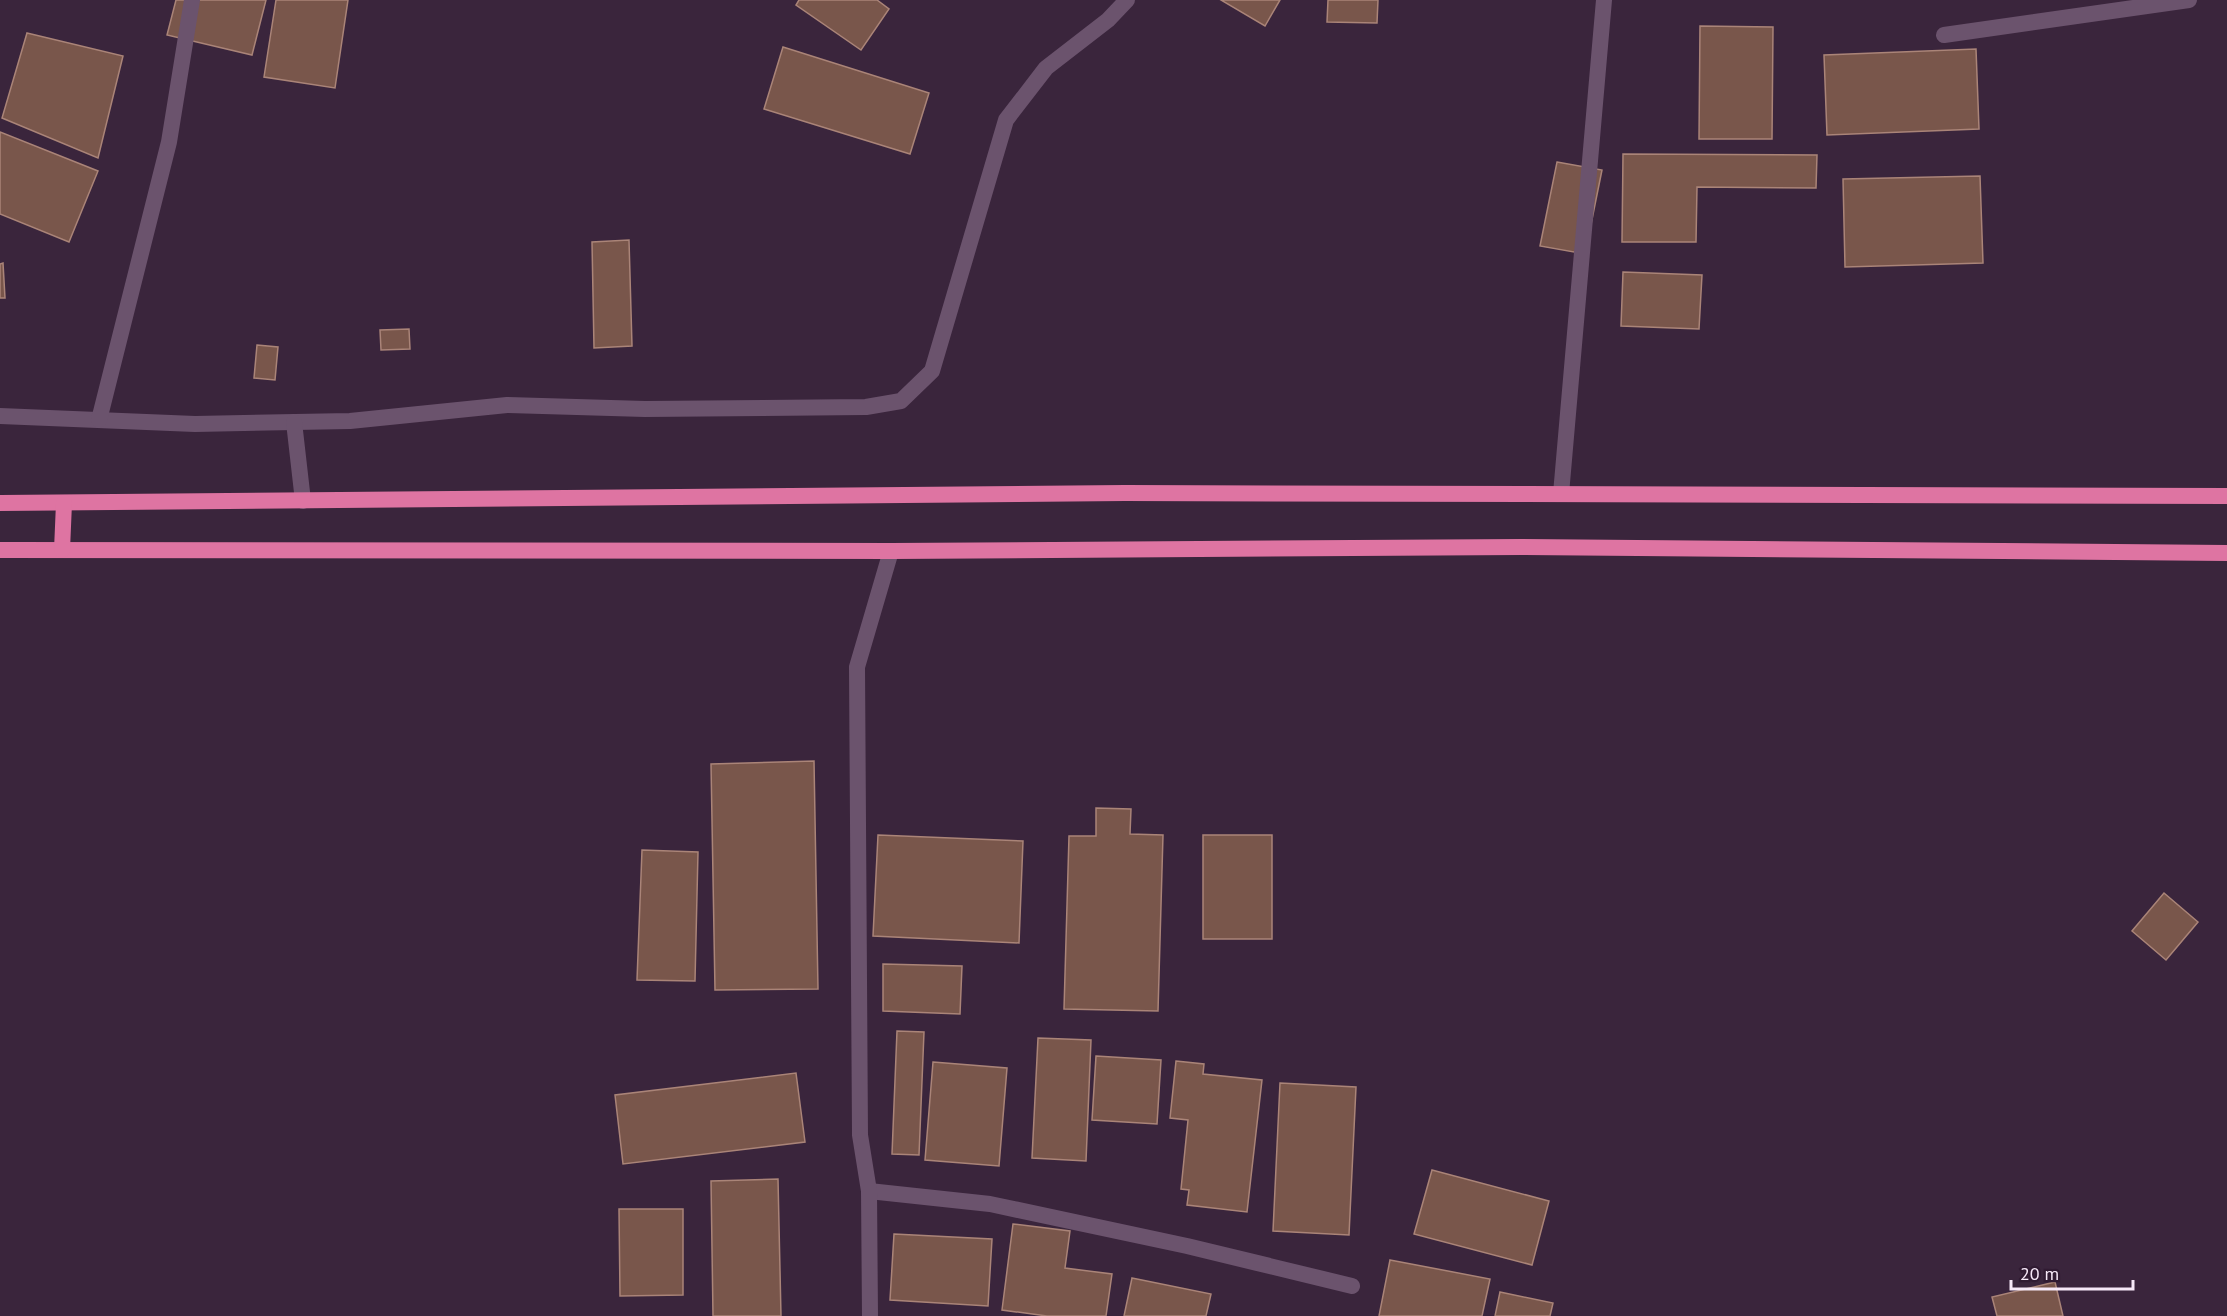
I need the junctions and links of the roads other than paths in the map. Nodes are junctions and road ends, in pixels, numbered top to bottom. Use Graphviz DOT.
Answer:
graph roads {
  1 [pos="192,0"];
  2 [pos="1127,0"];
  3 [pos="1604,0"];
  4 [pos="2189,0"];
  5 [pos="1944,35"];
  6 [pos="0,416"];
  7 [pos="99,420"];
  8 [pos="294,422"];
  9 [pos="1561,494"];
  10 [pos="2227,496"];
  11 [pos="303,501"];
  12 [pos="64,502"];
  13 [pos="0,503"];
  14 [pos="0,550"];
  15 [pos="62,550"];
  16 [pos="891,551"];
  17 [pos="2227,553"];
  18 [pos="869,1191"];
  19 [pos="1352,1286"];
  20 [pos="870,1316"];
  1 -- 7 [label="street"];
  2 -- 8 [label="street"];
  3 -- 9 [label="street"];
  4 -- 5 [label="street"];
  6 -- 7 [label="street"];
  7 -- 8 [label="street"];
  8 -- 11 [label="street"];
  9 -- 10 [label="highway"];
  9 -- 11 [label="highway"];
  11 -- 12 [label="highway"];
  12 -- 13 [label="highway"];
  12 -- 15 [label="highway"];
  14 -- 15 [label="highway"];
  15 -- 16 [label="highway"];
  16 -- 17 [label="highway"];
  16 -- 18 [label="street"];
  18 -- 19 [label="street"];
  18 -- 20 [label="street"];
}
